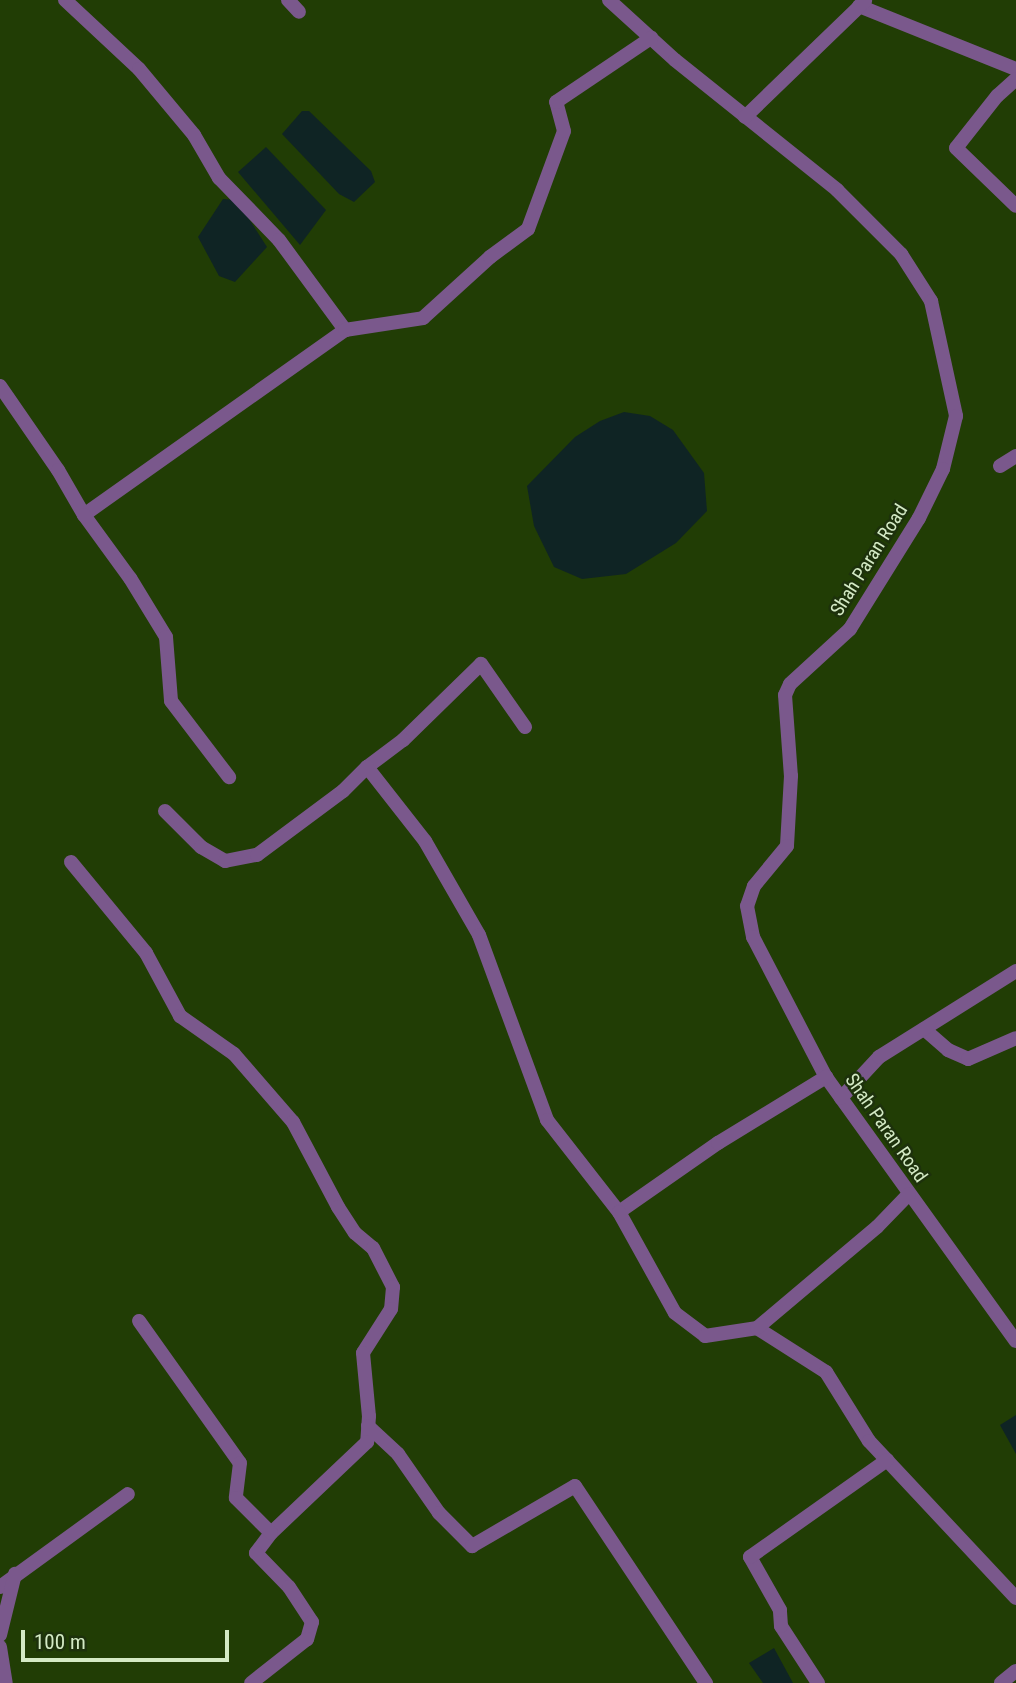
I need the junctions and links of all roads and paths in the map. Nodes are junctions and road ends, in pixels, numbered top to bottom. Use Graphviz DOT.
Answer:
graph roads {
  1 [pos="65,0"];
  2 [pos="288,0"];
  3 [pos="609,0"];
  4 [pos="863,3"];
  5 [pos="299,12"];
  6 [pos="651,38"];
  7 [pos="1016,69"];
  8 [pos="1016,79"];
  9 [pos="745,117"];
  10 [pos="1016,206"];
  11 [pos="345,330"];
  12 [pos="0,386"];
  13 [pos="1016,456"];
  14 [pos="1000,466"];
  15 [pos="84,515"];
  16 [pos="525,727"];
  17 [pos="367,767"];
  18 [pos="229,777"];
  19 [pos="166,811"];
  20 [pos="71,862"];
  21 [pos="1016,971"];
  22 [pos="924,1029"];
  23 [pos="1016,1038"];
  24 [pos="826,1077"];
  25 [pos="841,1098"];
  26 [pos="909,1194"];
  27 [pos="619,1212"];
  28 [pos="139,1321"];
  29 [pos="757,1328"];
  30 [pos="1016,1341"];
  31 [pos="368,1426"];
  32 [pos="887,1460"];
  33 [pos="128,1494"];
  34 [pos="271,1533"];
  35 [pos="15,1574"];
  36 [pos="0,1587"];
  37 [pos="1016,1598"];
  38 [pos="0,1636"];
  39 [pos="0,1647"];
  40 [pos="1016,1671"];
  41 [pos="6,1683"];
  42 [pos="251,1683"];
  43 [pos="706,1683"];
  44 [pos="818,1683"];
  45 [pos="1001,1683"];
  1 -- 11 [label="street"];
  2 -- 5 [label="street"];
  3 -- 6 [label="street, Shah Paran Road"];
  4 -- 7 [label="street"];
  4 -- 9 [label="street"];
  6 -- 9 [label="street, Shah Paran Road"];
  6 -- 11 [label="street"];
  8 -- 10 [label="street"];
  9 -- 24 [label="street, Shah Paran Road"];
  11 -- 15 [label="street"];
  12 -- 15 [label="street"];
  13 -- 14 [label="street"];
  15 -- 18 [label="street"];
  16 -- 17 [label="street"];
  17 -- 19 [label="street"];
  17 -- 27 [label="street"];
  20 -- 31 [label="street"];
  21 -- 22 [label="street"];
  22 -- 23 [label="street"];
  22 -- 25 [label="street"];
  24 -- 25 [label="street, Shah Paran Road"];
  24 -- 27 [label="street"];
  25 -- 26 [label="street, Shah Paran Road"];
  26 -- 29 [label="street"];
  26 -- 30 [label="street, Shah Paran Road"];
  27 -- 29 [label="street"];
  28 -- 34 [label="street"];
  29 -- 32 [label="street"];
  31 -- 34 [label="street"];
  31 -- 43 [label="street"];
  32 -- 37 [label="street"];
  32 -- 44 [label="street"];
  33 -- 35 [label="street"];
  34 -- 42 [label="street"];
  35 -- 36 [label="street"];
  35 -- 38 [label="street"];
  39 -- 41 [label="street"];
  40 -- 45 [label="street"];
}
